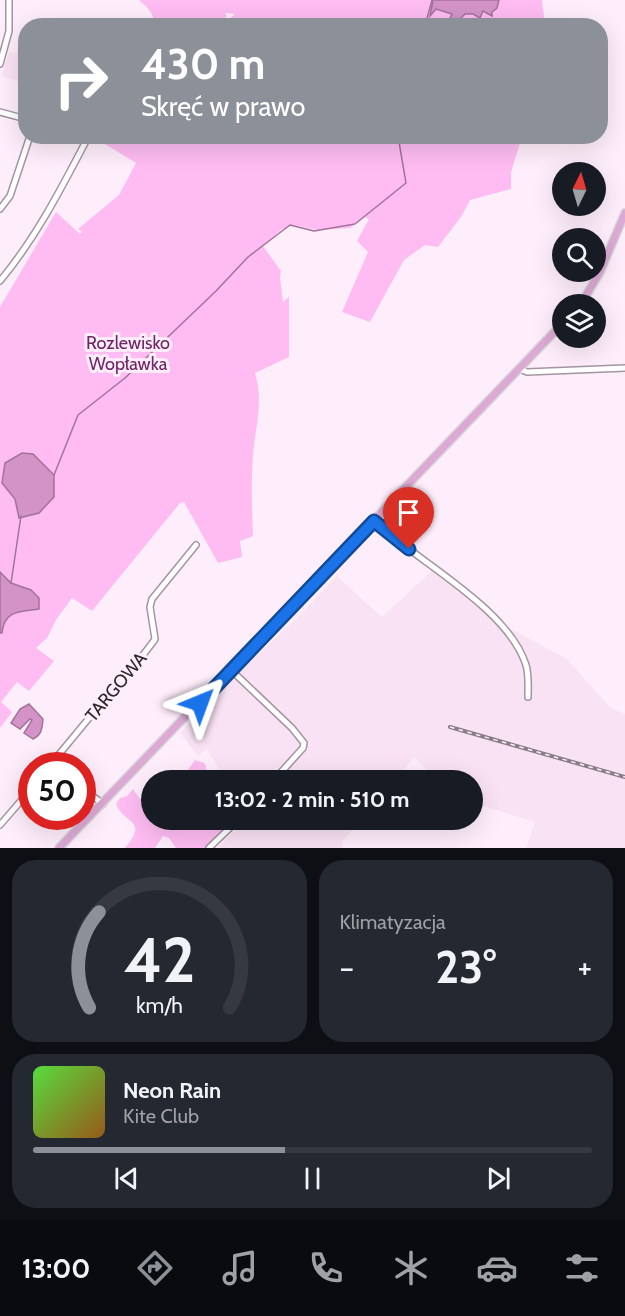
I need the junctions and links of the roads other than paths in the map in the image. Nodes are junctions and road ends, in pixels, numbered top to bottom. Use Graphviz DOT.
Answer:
graph roads {
  1 [pos="9,0"];
  2 [pos="0,35"];
  3 [pos="8,39"];
  4 [pos="0,64"];
  5 [pos="0,112"];
  6 [pos="18,117"];
  7 [pos="27,144"];
  8 [pos="84,144"];
  9 [pos="0,209"];
  10 [pos="625,213"];
  11 [pos="0,281"];
  12 [pos="587,294"];
  13 [pos="552,335"];
  14 [pos="625,368"];
  15 [pos="520,369"];
  16 [pos="374,521"];
  17 [pos="196,545"];
  18 [pos="231,670"];
  19 [pos="528,698"];
  20 [pos="62,752"];
  21 [pos="283,770"];
  22 [pos="96,799"];
  23 [pos="18,804"];
  24 [pos="103,804"];
  25 [pos="0,825"];
  26 [pos="228,830"];
  27 [pos="59,848"];
  28 [pos="209,848"];
  1 -- 3 [label="street"];
  2 -- 3 [label="street"];
  3 -- 4 [label="street"];
  5 -- 6 [label="street"];
  7 -- 9 [label="street"];
  8 -- 11 [label="street"];
  10 -- 12 [label="main road"];
  13 -- 15 [label="main road"];
  14 -- 15 [label="street"];
  15 -- 16 [label="main road"];
  16 -- 18 [label="main road"];
  16 -- 19 [label="street"];
  17 -- 20 [label="street, TARGOWA"];
  18 -- 21 [label="street"];
  18 -- 24 [label="main road"];
  22 -- 24 [label="street"];
  23 -- 25 [label="street"];
  24 -- 27 [label="main road"];
  26 -- 28 [label="street"];
}
